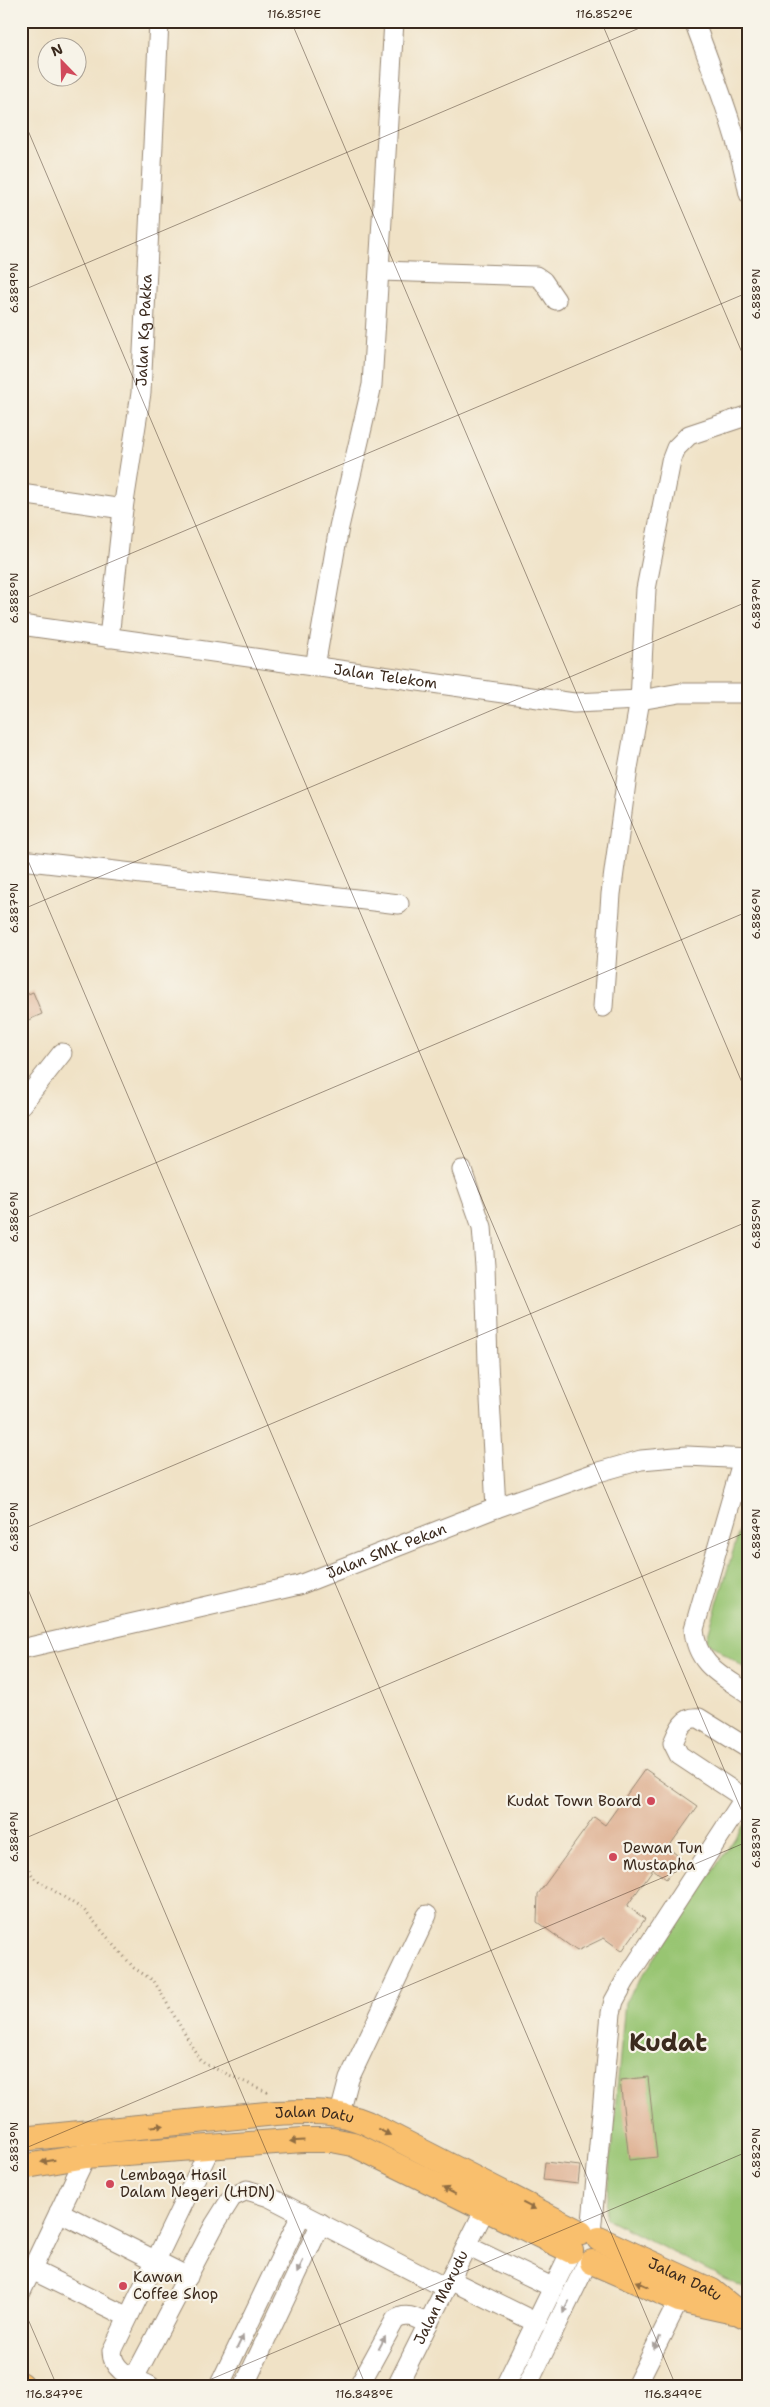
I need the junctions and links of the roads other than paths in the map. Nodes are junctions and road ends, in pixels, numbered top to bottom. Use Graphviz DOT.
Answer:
graph roads {
  1 [pos="159,21"];
  2 [pos="394,21"];
  3 [pos="694,21"];
  4 [pos="749,194"];
  5 [pos="380,271"];
  6 [pos="556,300"];
  7 [pos="749,415"];
  8 [pos="21,494"];
  9 [pos="124,509"];
  10 [pos="21,625"];
  11 [pos="109,638"];
  12 [pos="316,667"];
  13 [pos="749,693"];
  14 [pos="640,700"];
  15 [pos="21,860"];
  16 [pos="399,904"];
  17 [pos="603,1007"];
  18 [pos="62,1053"];
  19 [pos="21,1105"];
  20 [pos="462,1170"];
  21 [pos="746,1459"];
  22 [pos="496,1508"];
  23 [pos="21,1649"];
  24 [pos="749,1694"];
  25 [pos="749,1749"];
  26 [pos="746,1795"];
  27 [pos="427,1915"];
  28 [pos="340,2113"];
  29 [pos="21,2139"];
  30 [pos="125,2141"];
  31 [pos="88,2145"];
  32 [pos="211,2146"];
  33 [pos="21,2167"];
  34 [pos="485,2209"];
  35 [pos="59,2212"];
  36 [pos="302,2214"];
  37 [pos="321,2223"];
  38 [pos="467,2246"];
  39 [pos="587,2247"];
  40 [pos="155,2261"];
  41 [pos="32,2270"];
  42 [pos="188,2277"];
  43 [pos="448,2284"];
  44 [pos="554,2288"];
  45 [pos="21,2292"];
  46 [pos="679,2300"];
  47 [pos="744,2315"];
  48 [pos="128,2317"];
  49 [pos="537,2323"];
  50 [pos="428,2324"];
  51 [pos="142,2382"];
  52 [pos="219,2386"];
  53 [pos="244,2386"];
  54 [pos="360,2386"];
  55 [pos="397,2386"];
  56 [pos="505,2386"];
  57 [pos="527,2386"];
  58 [pos="636,2386"];
  1 -- 9 [label="street, Jalan Kg Pakka"];
  2 -- 5 [label="street"];
  3 -- 4 [label="street"];
  5 -- 6 [label="street"];
  5 -- 12 [label="street"];
  7 -- 14 [label="street"];
  8 -- 9 [label="street"];
  9 -- 11 [label="street, Jalan Kg Pakka"];
  10 -- 11 [label="street, Jalan Telekom"];
  11 -- 12 [label="street, Jalan Telekom"];
  12 -- 14 [label="street, Jalan Telekom"];
  13 -- 14 [label="street, Jalan Telekom"];
  14 -- 17 [label="street"];
  15 -- 16 [label="street"];
  18 -- 19 [label="street"];
  20 -- 22 [label="street"];
  21 -- 22 [label="street, Jalan SMK Pekan"];
  21 -- 24 [label="street"];
  22 -- 23 [label="street, Jalan SMK Pekan"];
  25 -- 26 [label="street"];
  26 -- 39 [label="street"];
  27 -- 28 [label="street"];
  30 -- 28 [label="main road, Jalan Datu, one-way"];
  28 -- 39 [label="main road, Jalan Datu, one-way"];
  29 -- 31 [label="main road, Jalan Datu"];
  30 -- 31 [label="main road, Jalan Datu"];
  30 -- 32 [label="main road, Jalan Datu"];
  31 -- 33 [label="main road, Jalan Datu, one-way"];
  31 -- 35 [label="street"];
  34 -- 32 [label="main road, Jalan Datu, one-way"];
  32 -- 40 [label="street"];
  34 -- 38 [label="street, Jalan Marudu"];
  34 -- 39 [label="main road, Jalan Datu"];
  35 -- 40 [label="street"];
  35 -- 41 [label="street"];
  36 -- 37 [label="street"];
  36 -- 42 [label="street"];
  52 -- 36 [label="street, one-way"];
  37 -- 43 [label="street"];
  37 -- 53 [label="street, one-way"];
  38 -- 43 [label="street, Jalan Marudu"];
  38 -- 44 [label="street"];
  39 -- 44 [label="street"];
  46 -- 39 [label="main road, Jalan Datu, one-way"];
  39 -- 47 [label="main road, Jalan Datu"];
  39 -- 57 [label="street, one-way"];
  40 -- 42 [label="street"];
  40 -- 48 [label="street"];
  41 -- 45 [label="street"];
  41 -- 48 [label="street"];
  42 -- 51 [label="street"];
  43 -- 49 [label="street"];
  43 -- 50 [label="street, Jalan Marudu"];
  44 -- 49 [label="street"];
  46 -- 47 [label="main road, Jalan Datu"];
  46 -- 58 [label="street, one-way"];
  48 -- 51 [label="street"];
  49 -- 56 [label="street"];
  54 -- 50 [label="street, one-way"];
  50 -- 55 [label="street, Jalan Marudu"];
}
